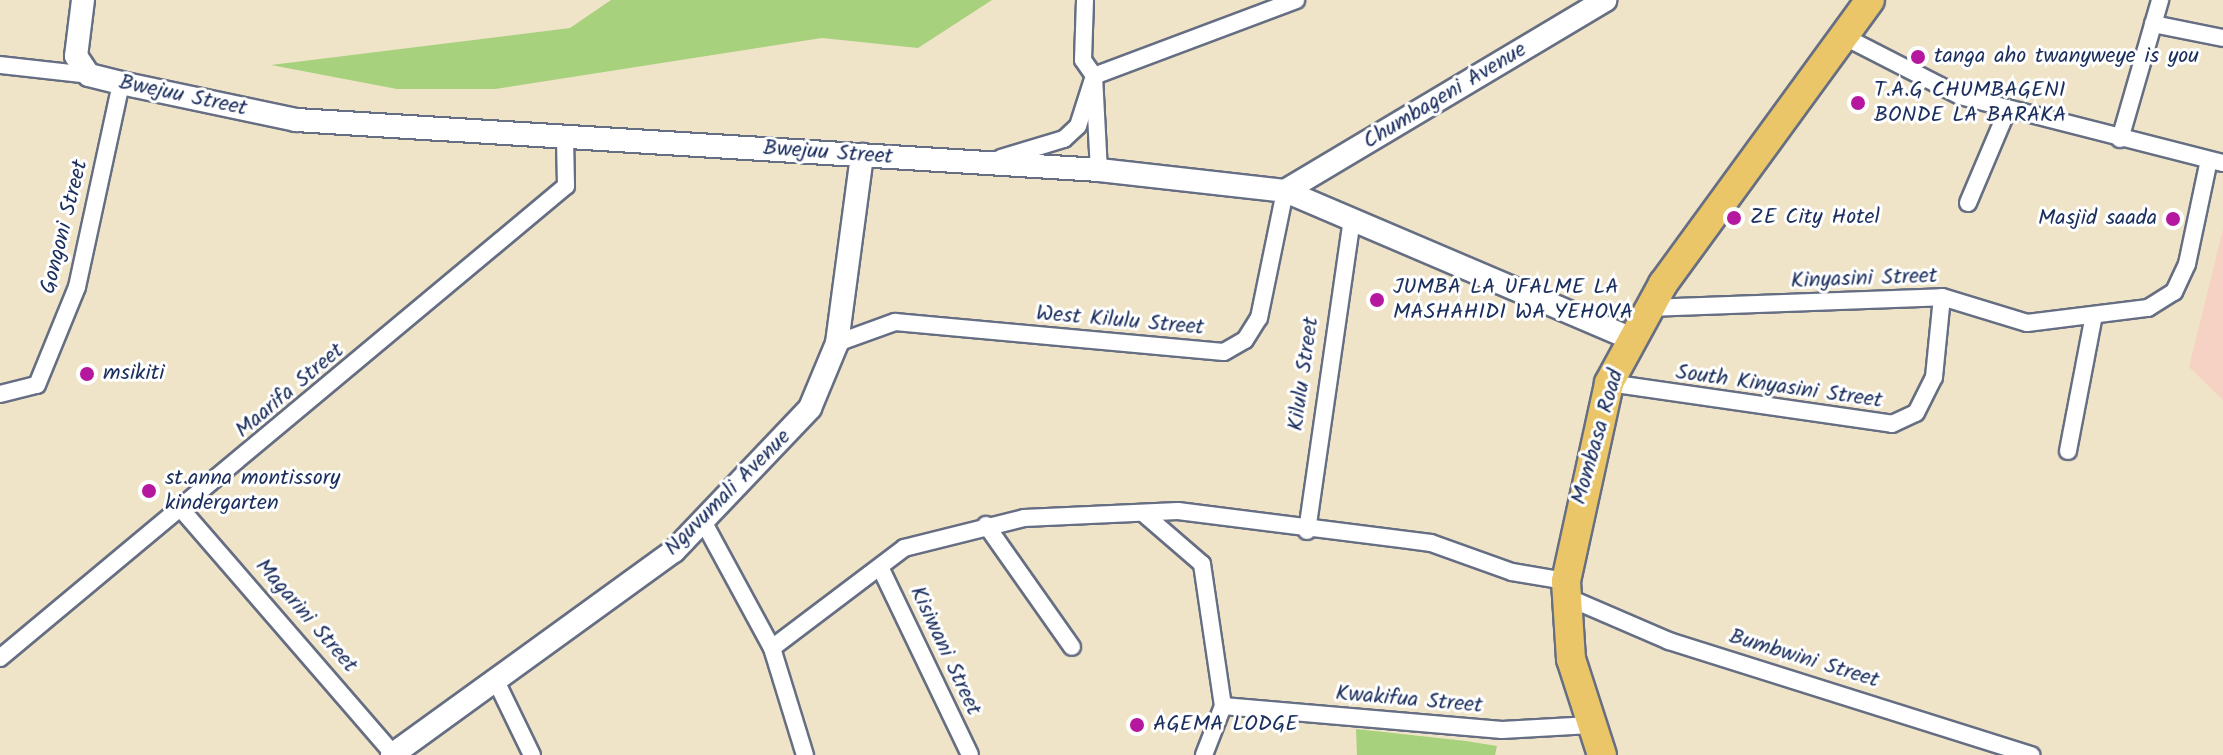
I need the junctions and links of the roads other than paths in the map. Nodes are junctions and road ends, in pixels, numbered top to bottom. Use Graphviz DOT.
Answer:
graph roads {
  1 [pos="83,0"];
  2 [pos="1085,0"];
  3 [pos="1296,0"];
  4 [pos="1605,0"];
  5 [pos="1870,0"];
  6 [pos="2160,0"];
  7 [pos="2153,24"];
  8 [pos="1843,36"];
  9 [pos="2223,38"];
  10 [pos="0,65"];
  11 [pos="89,75"];
  12 [pos="1094,76"];
  13 [pos="121,83"];
  14 [pos="2007,111"];
  15 [pos="565,137"];
  16 [pos="2120,139"];
  17 [pos="862,155"];
  18 [pos="2216,162"];
  19 [pos="971,163"];
  20 [pos="1099,170"];
  21 [pos="1285,191"];
  22 [pos="1968,203"];
  23 [pos="1351,224"];
  24 [pos="1942,297"];
  25 [pos="1648,308"];
  26 [pos="2093,320"];
  27 [pos="1630,338"];
  28 [pos="837,343"];
  29 [pos="1609,383"];
  30 [pos="0,394"];
  31 [pos="2068,451"];
  32 [pos="182,510"];
  33 [pos="1143,513"];
  34 [pos="703,521"];
  35 [pos="986,525"];
  36 [pos="1307,531"];
  37 [pos="880,567"];
  38 [pos="1567,589"];
  39 [pos="1072,647"];
  40 [pos="772,648"];
  41 [pos="0,658"];
  42 [pos="497,683"];
  43 [pos="1223,706"];
  44 [pos="1591,725"];
  45 [pos="392,754"];
  46 [pos="532,755"];
  47 [pos="805,755"];
  48 [pos="970,755"];
  49 [pos="1204,755"];
  50 [pos="1602,755"];
  51 [pos="2031,755"];
  1 -- 11 [label="street"];
  2 -- 12 [label="street"];
  3 -- 12 [label="street"];
  4 -- 21 [label="street, Chumbageni Avenue"];
  5 -- 8 [label="highway, Mombasa Road"];
  6 -- 7 [label="street"];
  7 -- 9 [label="street"];
  7 -- 16 [label="street"];
  8 -- 14 [label="street"];
  8 -- 25 [label="highway, Mombasa Road"];
  10 -- 11 [label="street, Bwejuu Street"];
  11 -- 13 [label="street, Bwejuu Street"];
  12 -- 19 [label="street"];
  12 -- 20 [label="street"];
  13 -- 15 [label="street, Bwejuu Street"];
  13 -- 30 [label="street, Gongoni Street"];
  14 -- 16 [label="street"];
  14 -- 22 [label="street"];
  15 -- 17 [label="street, Bwejuu Street"];
  15 -- 32 [label="street, Maarifa Street"];
  16 -- 18 [label="street"];
  17 -- 19 [label="street, Bwejuu Street"];
  17 -- 28 [label="street, Nguvumali Avenue"];
  18 -- 26 [label="street, Kinyasini Street"];
  19 -- 20 [label="street, Bwejuu Street"];
  20 -- 21 [label="street, Bwejuu Street"];
  21 -- 23 [label="street, Bwejuu Street"];
  21 -- 28 [label="street, West Kilulu Street"];
  23 -- 27 [label="street, Bwejuu Street"];
  23 -- 36 [label="street, Kilulu Street"];
  24 -- 25 [label="street, Kinyasini Street"];
  24 -- 26 [label="street, Kinyasini Street"];
  24 -- 29 [label="street, South Kinyasini Street"];
  25 -- 27 [label="highway, Mombasa Road"];
  26 -- 31 [label="street"];
  27 -- 29 [label="highway, Mombasa Road"];
  28 -- 34 [label="street, Nguvumali Avenue"];
  29 -- 38 [label="highway, Mombasa Road"];
  32 -- 41 [label="street, Maarifa Street"];
  32 -- 45 [label="street, Magarini Street"];
  33 -- 35 [label="street"];
  33 -- 36 [label="street, Bumbwini Street"];
  33 -- 43 [label="street"];
  34 -- 40 [label="street"];
  34 -- 42 [label="street, Nguvumali Avenue"];
  35 -- 37 [label="street"];
  35 -- 39 [label="street"];
  36 -- 38 [label="street, Bumbwini Street"];
  37 -- 40 [label="street"];
  37 -- 48 [label="street, Kisiwani Street"];
  38 -- 44 [label="highway, Mombasa Road"];
  38 -- 51 [label="street, Bumbwini Street"];
  40 -- 47 [label="street"];
  42 -- 45 [label="street, Nguvumali Avenue"];
  42 -- 46 [label="street"];
  43 -- 44 [label="street, Kwakifua Street"];
  43 -- 49 [label="street"];
  44 -- 50 [label="highway, Mombasa Road"];
}
